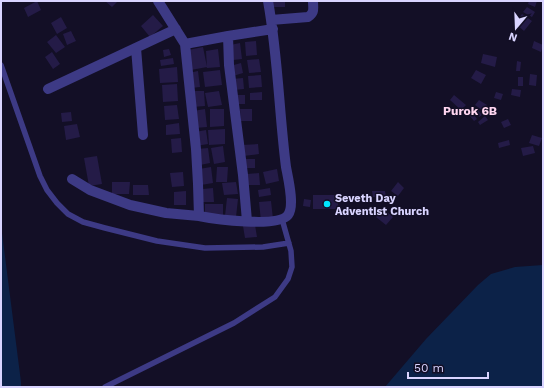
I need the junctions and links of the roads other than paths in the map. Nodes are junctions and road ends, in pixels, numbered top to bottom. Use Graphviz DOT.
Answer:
graph roads {
  1 [pos="158,1"];
  2 [pos="268,1"];
  3 [pos="313,1"];
  4 [pos="272,24"];
  5 [pos="176,29"];
  6 [pos="228,36"];
  7 [pos="185,44"];
  8 [pos="136,48"];
  9 [pos="1,65"];
  10 [pos="48,89"];
  11 [pos="143,135"];
  12 [pos="72,178"];
  13 [pos="199,216"];
  14 [pos="282,219"];
  15 [pos="247,222"];
  16 [pos="289,243"];
  17 [pos="105,387"];
  1 -- 5 [label="street"];
  2 -- 4 [label="street"];
  3 -- 4 [label="street"];
  4 -- 6 [label="street"];
  4 -- 14 [label="street"];
  5 -- 7 [label="street"];
  5 -- 8 [label="street"];
  6 -- 7 [label="street"];
  6 -- 15 [label="street"];
  7 -- 13 [label="street"];
  8 -- 10 [label="street"];
  8 -- 11 [label="street"];
  9 -- 16 [label="lane"];
  12 -- 13 [label="street"];
  13 -- 15 [label="street"];
  14 -- 15 [label="street"];
  14 -- 16 [label="lane"];
  16 -- 17 [label="lane"];
}
